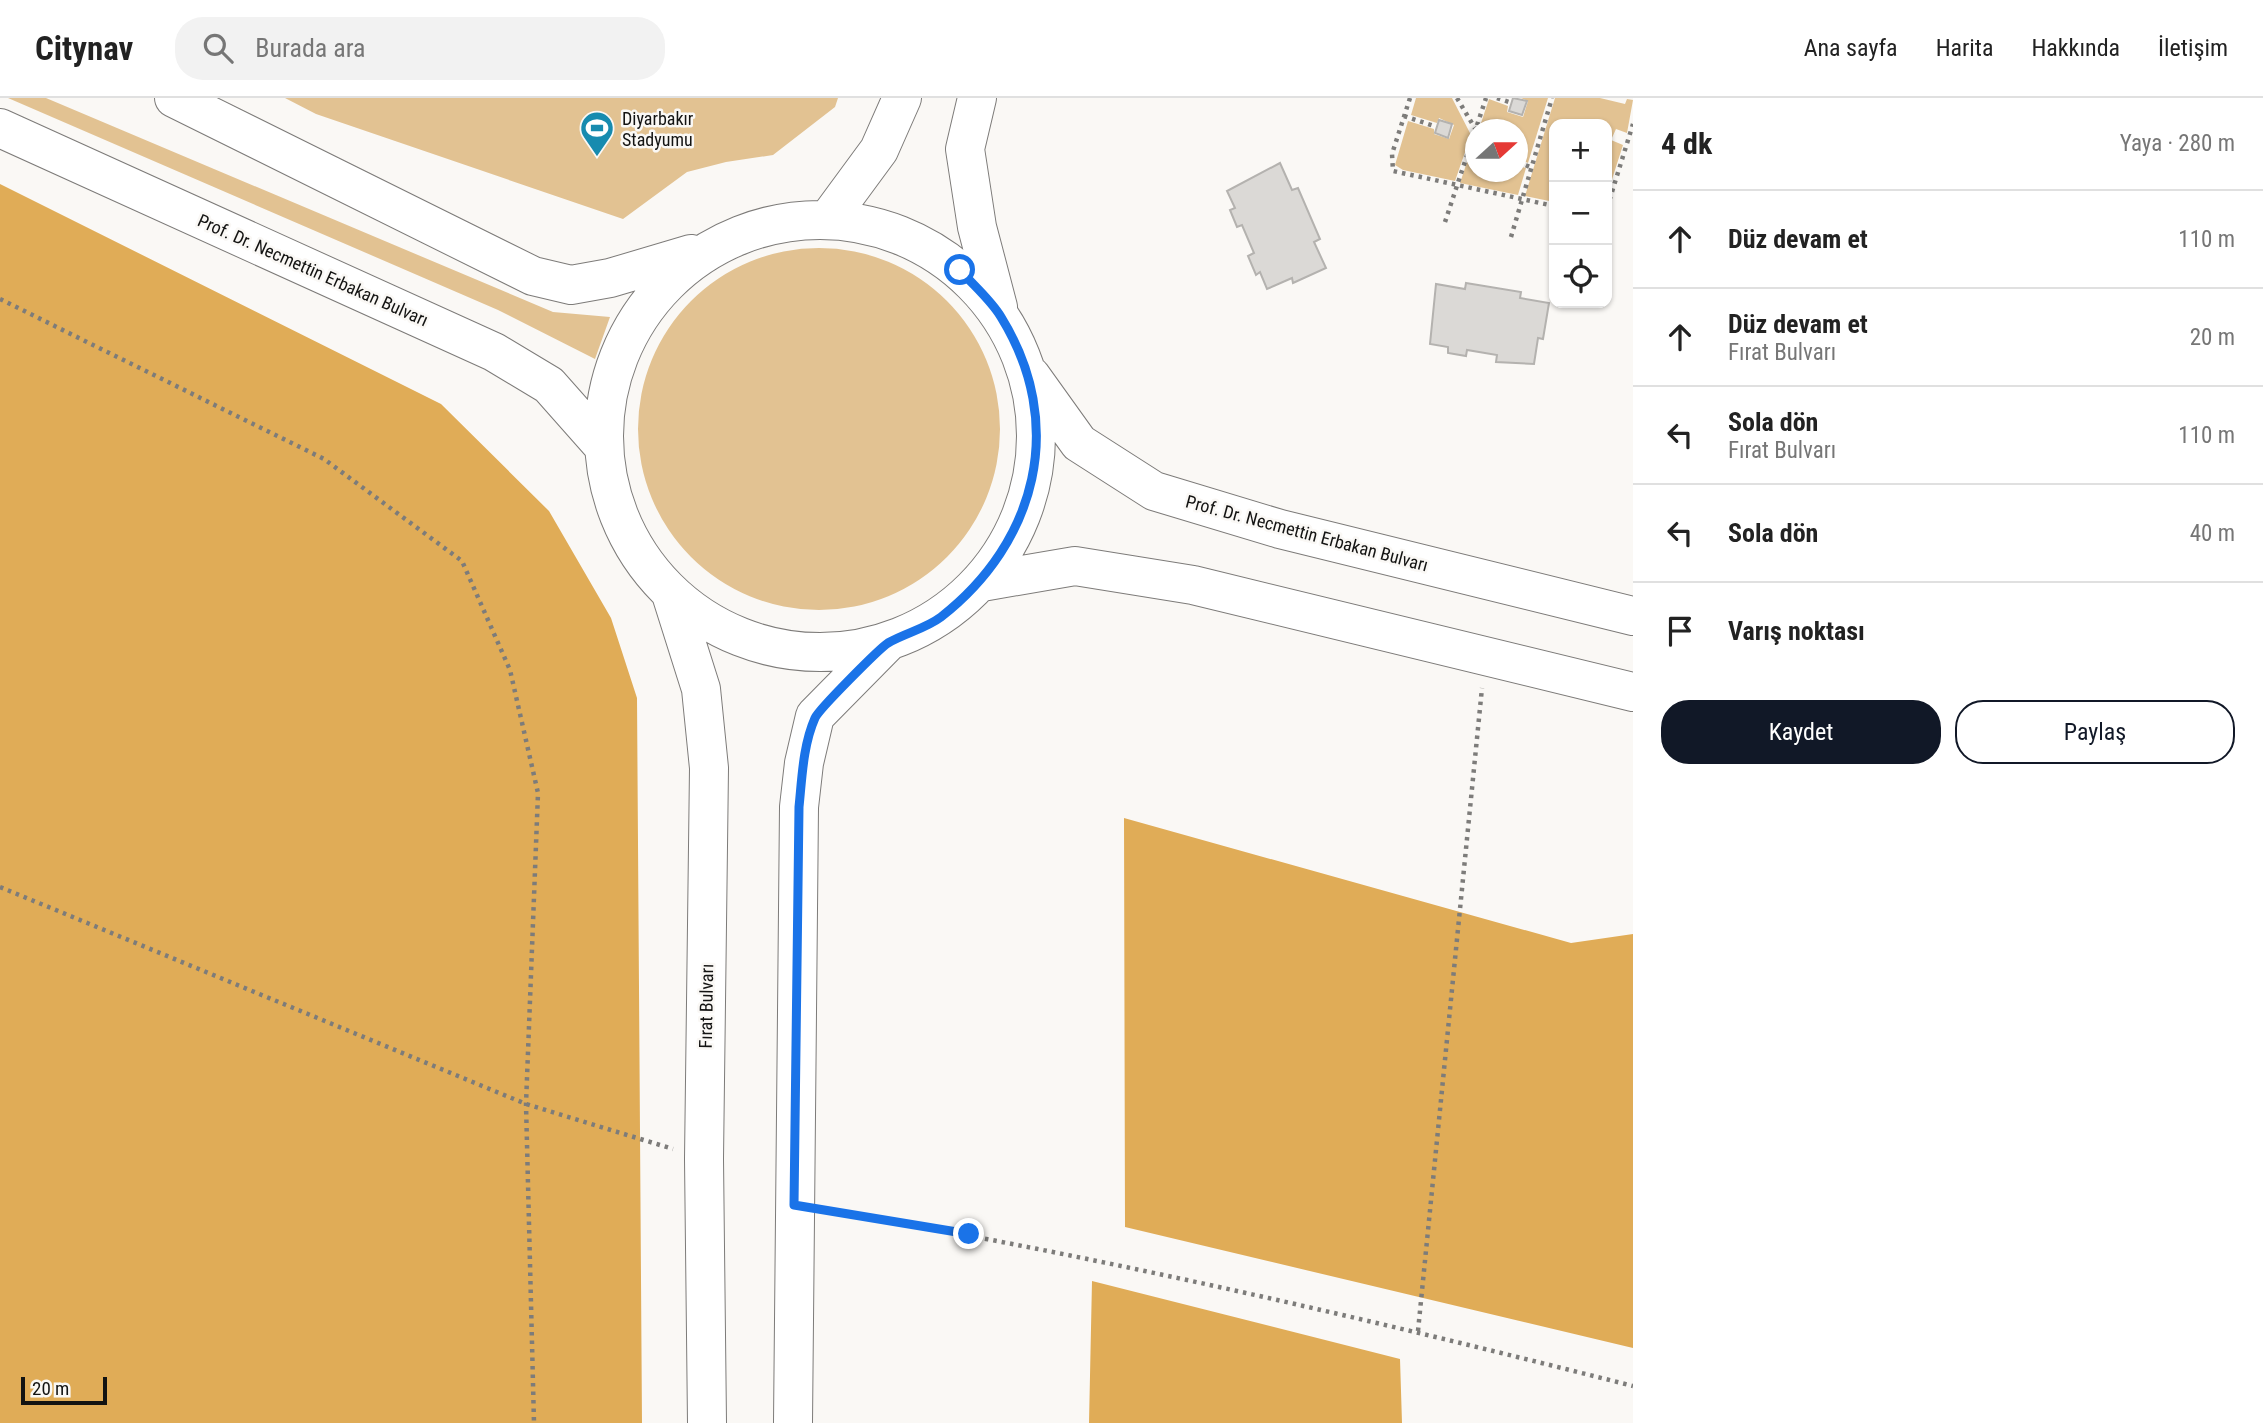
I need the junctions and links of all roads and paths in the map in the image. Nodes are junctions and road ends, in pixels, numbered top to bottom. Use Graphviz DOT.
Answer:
graph roads {
  1 [pos="174,98"];
  2 [pos="902,98"];
  3 [pos="977,98"];
  4 [pos="1410,98"];
  5 [pos="1457,98"];
  6 [pos="1486,98"];
  7 [pos="1497,98"];
  8 [pos="1552,98"];
  9 [pos="1509,102"];
  10 [pos="1404,116"];
  11 [pos="1469,119"];
  12 [pos="1479,119"];
  13 [pos="1633,124"];
  14 [pos="1434,126"];
  15 [pos="0,128"];
  16 [pos="1465,161"];
  17 [pos="1530,167"];
  18 [pos="1457,186"];
  19 [pos="1612,192"];
  20 [pos="1520,199"];
  21 [pos="1549,205"];
  22 [pos="829,218"];
  23 [pos="1445,222"];
  24 [pos="1511,237"];
  25 [pos="710,248"];
  26 [pos="0,299"];
  27 [pos="1001,316"];
  28 [pos="1027,372"];
  29 [pos="603,446"];
  30 [pos="982,582"];
  31 [pos="671,594"];
  32 [pos="1633,615"];
  33 [pos="886,644"];
  34 [pos="1486,656"];
  35 [pos="1633,692"];
  36 [pos="0,887"];
  37 [pos="526,1104"];
  38 [pos="704,1159"];
  39 [pos="794,1205"];
  40 [pos="1418,1331"];
  41 [pos="1633,1386"];
  42 [pos="534,1423"];
  43 [pos="707,1423"];
  44 [pos="793,1423"];
  1 -- 25 [label="main road"];
  2 -- 22 [label="main road"];
  3 -- 27 [label="main road"];
  4 -- 10 [label="path"];
  5 -- 11 [label="path"];
  6 -- 12 [label="path"];
  7 -- 9 [label="path"];
  8 -- 17 [label="path"];
  10 -- 14 [label="path"];
  10 -- 18 [label="path"];
  13 -- 19 [label="path"];
  15 -- 29 [label="main road, Prof. Dr. Necmettin Erbakan Bulvarı"];
  16 -- 18 [label="path"];
  17 -- 20 [label="path"];
  18 -- 20 [label="path"];
  18 -- 23 [label="path"];
  20 -- 21 [label="path"];
  20 -- 24 [label="path"];
  22 -- 25 [label="main road"];
  22 -- 27 [label="main road"];
  25 -- 29 [label="main road"];
  26 -- 37 [label="path"];
  27 -- 28 [label="main road"];
  28 -- 30 [label="main road"];
  28 -- 32 [label="main road, Prof. Dr. Necmettin Erbakan Bulvarı"];
  29 -- 31 [label="main road"];
  30 -- 33 [label="main road"];
  30 -- 34 [label="main road"];
  31 -- 33 [label="main road"];
  31 -- 38 [label="main road, Fırat Bulvarı"];
  33 -- 39 [label="main road"];
  34 -- 35 [label="main road"];
  34 -- 40 [label="path"];
  36 -- 37 [label="path"];
  37 -- 38 [label="path"];
  37 -- 42 [label="path"];
  38 -- 43 [label="main road, Fırat Bulvarı"];
  39 -- 40 [label="path"];
  39 -- 44 [label="main road"];
  40 -- 41 [label="path"];
}
